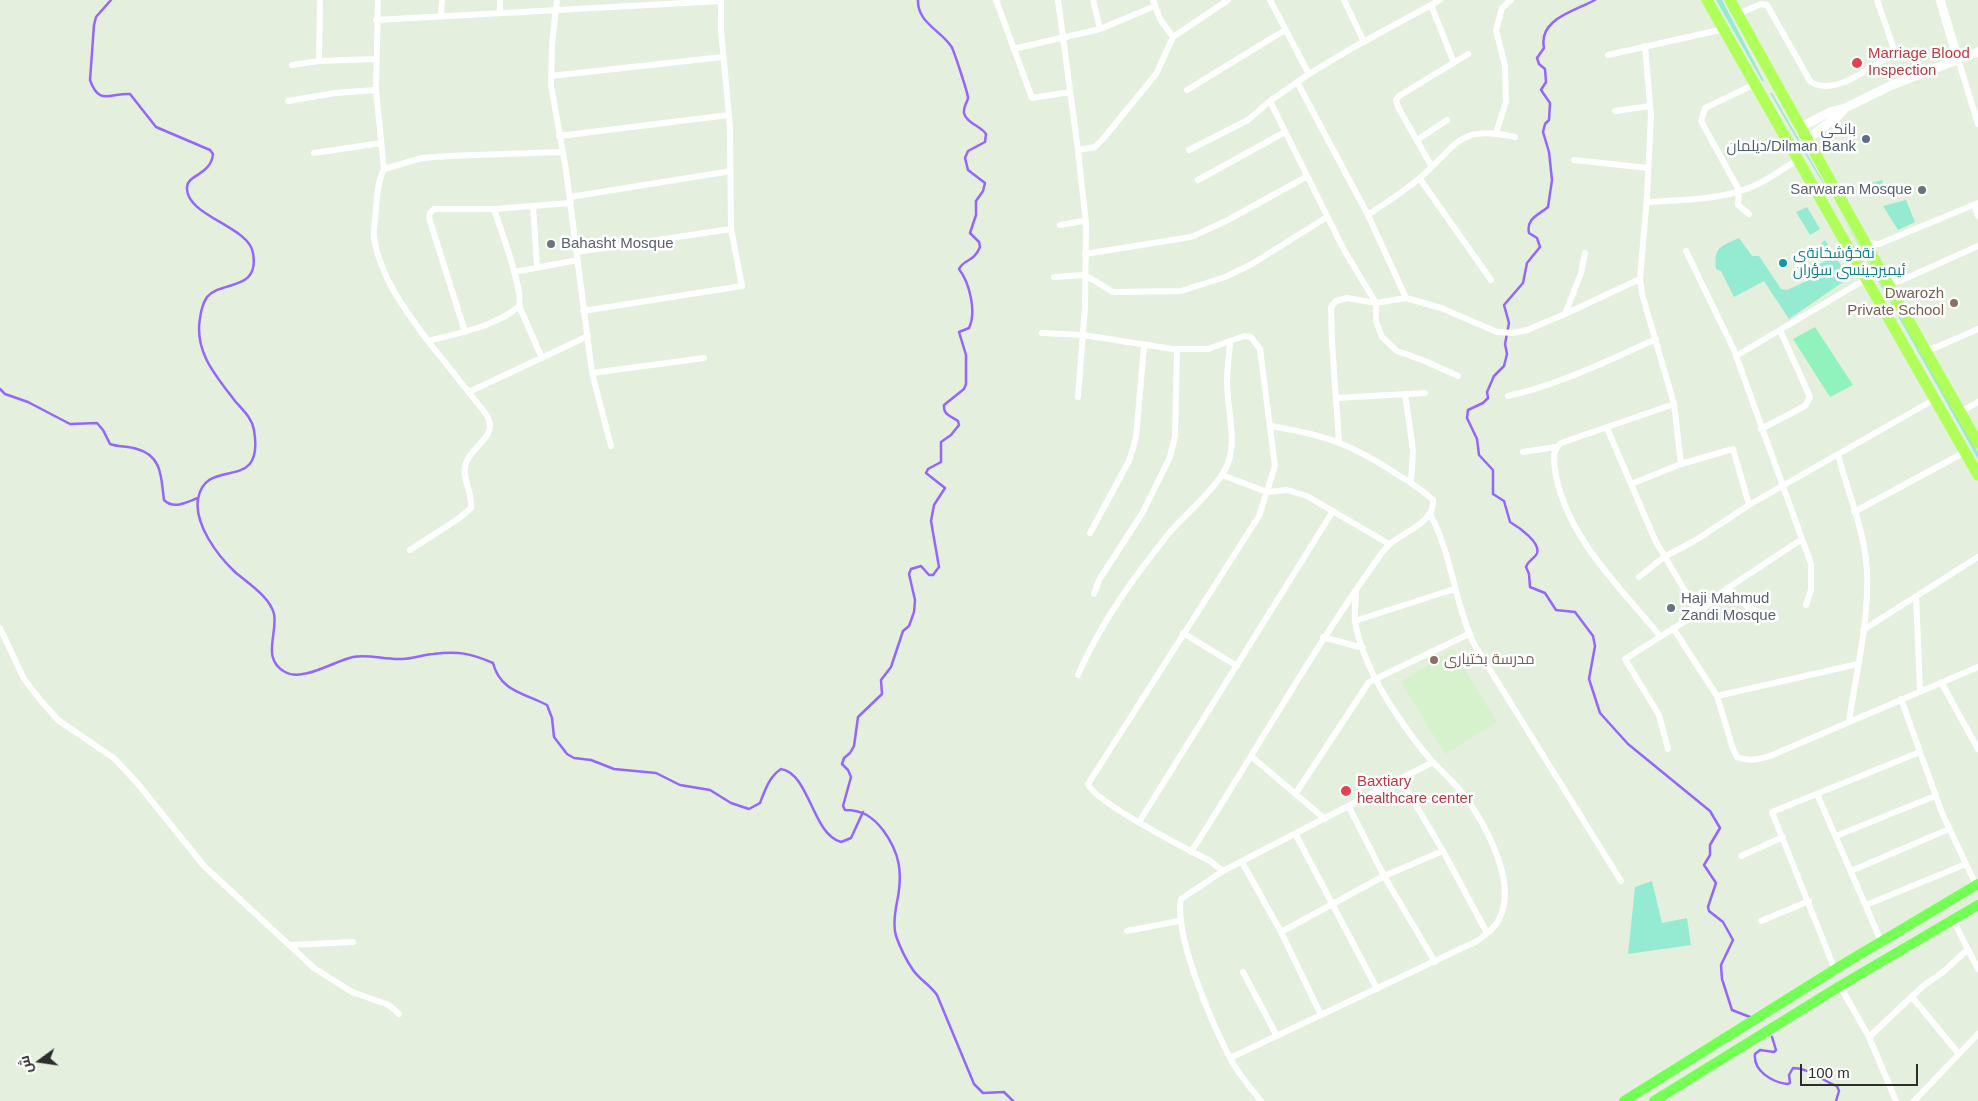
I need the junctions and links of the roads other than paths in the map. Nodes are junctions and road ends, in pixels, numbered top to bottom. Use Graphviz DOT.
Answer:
graph roads {
  1 [pos="320,0"];
  2 [pos="378,0"];
  3 [pos="442,0"];
  4 [pos="500,0"];
  5 [pos="557,0"];
  6 [pos="996,0"];
  7 [pos="1058,0"];
  8 [pos="1093,0"];
  9 [pos="1226,0"];
  10 [pos="1270,0"];
  11 [pos="1344,0"];
  12 [pos="1440,0"];
  13 [pos="1511,0"];
  14 [pos="1707,0"];
  15 [pos="1730,0"];
  16 [pos="1877,0"];
  17 [pos="1940,0"];
  18 [pos="720,1"];
  19 [pos="1154,3"];
  20 [pos="1431,5"];
  21 [pos="556,10"];
  22 [pos="500,13"];
  23 [pos="1738,14"];
  24 [pos="441,16"];
  25 [pos="376,20"];
  26 [pos="1100,29"];
  27 [pos="1724,29"];
  28 [pos="1285,30"];
  29 [pos="1064,36"];
  30 [pos="1173,37"];
  31 [pos="1364,42"];
  32 [pos="1645,46"];
  33 [pos="1013,49"];
  34 [pos="1978,52"];
  35 [pos="1468,54"];
  36 [pos="1608,55"];
  37 [pos="723,57"];
  38 [pos="375,59"];
  39 [pos="1958,59"];
  40 [pos="319,61"];
  41 [pos="1454,62"];
  42 [pos="292,65"];
  43 [pos="1309,74"];
  44 [pos="551,76"];
  45 [pos="1297,82"];
  46 [pos="1775,82"];
  47 [pos="1757,88"];
  48 [pos="376,90"];
  49 [pos="1187,90"];
  50 [pos="1070,92"];
  51 [pos="288,101"];
  52 [pos="1270,101"];
  53 [pos="1650,106"];
  54 [pos="1845,108"];
  55 [pos="1615,111"];
  56 [pos="729,115"];
  57 [pos="1447,120"];
  58 [pos="1978,124"];
  59 [pos="1799,128"];
  60 [pos="1285,132"];
  61 [pos="1496,133"];
  62 [pos="559,136"];
  63 [pos="1515,137"];
  64 [pos="1417,140"];
  65 [pos="1807,141"];
  66 [pos="381,143"];
  67 [pos="1078,150"];
  68 [pos="1189,150"];
  69 [pos="562,152"];
  70 [pos="314,153"];
  71 [pos="1798,159"];
  72 [pos="1574,160"];
  73 [pos="1432,167"];
  74 [pos="1648,168"];
  75 [pos="384,169"];
  76 [pos="730,171"];
  77 [pos="1306,177"];
  78 [pos="1420,179"];
  79 [pos="1198,180"];
  80 [pos="1739,190"];
  81 [pos="570,200"];
  82 [pos="1842,200"];
  83 [pos="1647,202"];
  84 [pos="1976,204"];
  85 [pos="533,206"];
  86 [pos="494,209"];
  87 [pos="1826,209"];
  88 [pos="1749,214"];
  89 [pos="1368,215"];
  90 [pos="1978,216"];
  91 [pos="1327,217"];
  92 [pos="1086,224"];
  93 [pos="1060,225"];
  94 [pos="731,229"];
  95 [pos="1864,242"];
  96 [pos="1978,246"];
  97 [pos="577,252"];
  98 [pos="1686,252"];
  99 [pos="1585,253"];
  100 [pos="1086,254"];
  101 [pos="578,260"];
  102 [pos="537,267"];
  103 [pos="514,272"];
  104 [pos="1085,275"];
  105 [pos="1054,276"];
  106 [pos="1640,279"];
  107 [pos="1866,279"];
  108 [pos="1491,280"];
  109 [pos="1887,282"];
  110 [pos="1406,298"];
  111 [pos="1376,302"];
  112 [pos="518,306"];
  113 [pos="583,311"];
  114 [pos="1565,314"];
  115 [pos="1978,329"];
  116 [pos="1780,330"];
  117 [pos="465,332"];
  118 [pos="1042,334"];
  119 [pos="1083,335"];
  120 [pos="588,336"];
  121 [pos="1656,339"];
  122 [pos="428,341"];
  123 [pos="1230,342"];
  124 [pos="1144,346"];
  125 [pos="1177,349"];
  126 [pos="1925,350"];
  127 [pos="1736,356"];
  128 [pos="542,358"];
  129 [pos="704,358"];
  130 [pos="592,373"];
  131 [pos="1458,376"];
  132 [pos="469,392"];
  133 [pos="1424,393"];
  134 [pos="1406,394"];
  135 [pos="1508,396"];
  136 [pos="1078,397"];
  137 [pos="1336,398"];
  138 [pos="1935,399"];
  139 [pos="1978,402"];
  140 [pos="1674,404"];
  141 [pos="1960,412"];
  142 [pos="1271,426"];
  143 [pos="1608,428"];
  144 [pos="1761,429"];
  145 [pos="1339,441"];
  146 [pos="1978,444"];
  147 [pos="611,446"];
  148 [pos="1556,447"];
  149 [pos="1523,452"];
  150 [pos="1965,452"];
  151 [pos="1838,455"];
  152 [pos="1681,464"];
  153 [pos="1222,474"];
  154 [pos="1978,475"];
  155 [pos="1411,482"];
  156 [pos="1631,484"];
  157 [pos="1783,486"];
  158 [pos="1267,492"];
  159 [pos="1749,506"];
  160 [pos="1333,511"];
  161 [pos="1854,512"];
  162 [pos="1430,514"];
  163 [pos="1090,533"];
  164 [pos="1802,539"];
  165 [pos="1389,544"];
  166 [pos="410,550"];
  167 [pos="1664,557"];
  168 [pos="1978,557"];
  169 [pos="1639,577"];
  170 [pos="1727,588"];
  171 [pos="1454,590"];
  172 [pos="1356,591"];
  173 [pos="1094,594"];
  174 [pos="1916,596"];
  175 [pos="1806,605"];
  176 [pos="1698,612"];
  177 [pos="1776,618"];
  178 [pos="1355,621"];
  179 [pos="0,628"];
  180 [pos="1673,628"];
  181 [pos="1863,630"];
  182 [pos="1183,633"];
  183 [pos="1469,634"];
  184 [pos="1660,636"];
  185 [pos="1323,637"];
  186 [pos="1363,648"];
  187 [pos="1858,664"];
  188 [pos="1236,666"];
  189 [pos="1978,667"];
  190 [pos="1078,675"];
  191 [pos="1377,678"];
  192 [pos="1941,682"];
  193 [pos="1920,690"];
  194 [pos="1718,696"];
  195 [pos="1902,699"];
  196 [pos="1849,721"];
  197 [pos="1668,748"];
  198 [pos="1978,749"];
  199 [pos="1920,752"];
  200 [pos="1252,757"];
  201 [pos="1433,762"];
  202 [pos="1401,780"];
  203 [pos="1296,793"];
  204 [pos="1817,794"];
  205 [pos="1936,796"];
  206 [pos="1349,808"];
  207 [pos="1325,818"];
  208 [pos="1139,822"];
  209 [pos="1949,830"];
  210 [pos="1296,835"];
  211 [pos="1836,836"];
  212 [pos="1783,837"];
  213 [pos="1443,851"];
  214 [pos="1191,852"];
  215 [pos="1741,856"];
  216 [pos="1242,862"];
  217 [pos="1966,864"];
  218 [pos="1223,871"];
  219 [pos="1851,871"];
  220 [pos="1384,876"];
  221 [pos="1621,882"];
  222 [pos="1977,884"];
  223 [pos="1809,901"];
  224 [pos="1866,905"];
  225 [pos="1978,905"];
  226 [pos="1331,906"];
  227 [pos="1953,920"];
  228 [pos="1180,921"];
  229 [pos="1761,921"];
  230 [pos="1127,931"];
  231 [pos="1281,932"];
  232 [pos="1487,933"];
  233 [pos="1881,941"];
  234 [pos="353,942"];
  235 [pos="290,945"];
  236 [pos="1967,950"];
  237 [pos="1435,962"];
  238 [pos="1978,969"];
  239 [pos="1835,970"];
  240 [pos="1242,972"];
  241 [pos="1840,986"];
  242 [pos="1377,989"];
  243 [pos="1912,997"];
  244 [pos="399,1014"];
  245 [pos="1321,1015"];
  246 [pos="1978,1034"];
  247 [pos="1277,1036"];
  248 [pos="1869,1037"];
  249 [pos="1959,1054"];
  250 [pos="1230,1058"];
  251 [pos="1651,1085"];
  252 [pos="1656,1100"];
  253 [pos="1261,1101"];
  254 [pos="1624,1101"];
  255 [pos="1896,1101"];
  256 [pos="1914,1101"];
  1 -- 40 [label="street"];
  2 -- 25 [label="street"];
  3 -- 24 [label="street"];
  4 -- 22 [label="street"];
  5 -- 21 [label="street"];
  6 -- 33 [label="street"];
  7 -- 29 [label="street"];
  8 -- 26 [label="street"];
  9 -- 30 [label="street"];
  10 -- 28 [label="street"];
  11 -- 31 [label="street"];
  12 -- 20 [label="street"];
  13 -- 61 [label="street"];
  14 -- 27 [label="highway"];
  15 -- 23 [label="highway"];
  16 -- 23 [label="street"];
  17 -- 39 [label="main road"];
  18 -- 21 [label="street"];
  18 -- 37 [label="street"];
  19 -- 26 [label="street"];
  19 -- 30 [label="street"];
  20 -- 31 [label="street"];
  20 -- 41 [label="street"];
  21 -- 22 [label="street"];
  21 -- 44 [label="street"];
  22 -- 24 [label="street"];
  23 -- 46 [label="highway"];
  24 -- 25 [label="street"];
  25 -- 38 [label="street"];
  26 -- 29 [label="street"];
  27 -- 32 [label="street"];
  27 -- 47 [label="highway"];
  28 -- 43 [label="street"];
  28 -- 49 [label="street"];
  29 -- 33 [label="street"];
  29 -- 50 [label="street"];
  30 -- 67 [label="street"];
  31 -- 43 [label="street"];
  32 -- 36 [label="street"];
  32 -- 53 [label="street"];
  33 -- 50 [label="street"];
  34 -- 39 [label="main road"];
  35 -- 41 [label="street"];
  37 -- 44 [label="street"];
  37 -- 56 [label="street"];
  38 -- 40 [label="street"];
  38 -- 48 [label="street"];
  39 -- 54 [label="main road"];
  39 -- 58 [label="street"];
  40 -- 42 [label="street"];
  41 -- 64 [label="street"];
  43 -- 45 [label="street"];
  44 -- 62 [label="street"];
  45 -- 52 [label="street"];
  45 -- 89 [label="street"];
  46 -- 47 [label="highway"];
  46 -- 59 [label="highway"];
  47 -- 71 [label="highway"];
  47 -- 80 [label="street"];
  48 -- 51 [label="street"];
  48 -- 66 [label="street"];
  50 -- 67 [label="street"];
  52 -- 60 [label="street"];
  52 -- 68 [label="street"];
  53 -- 55 [label="street"];
  53 -- 74 [label="street"];
  54 -- 59 [label="main road"];
  54 -- 65 [label="main road"];
  56 -- 62 [label="street"];
  56 -- 76 [label="street"];
  57 -- 64 [label="street"];
  59 -- 65 [label="highway"];
  60 -- 77 [label="street"];
  60 -- 79 [label="street"];
  61 -- 63 [label="street"];
  61 -- 73 [label="street"];
  62 -- 69 [label="street"];
  64 -- 73 [label="street"];
  65 -- 82 [label="highway"];
  66 -- 70 [label="street"];
  66 -- 75 [label="street"];
  67 -- 92 [label="street"];
  69 -- 75 [label="street"];
  69 -- 81 [label="street"];
  71 -- 80 [label="street"];
  71 -- 87 [label="highway"];
  72 -- 74 [label="street"];
  73 -- 78 [label="street"];
  74 -- 83 [label="street"];
  75 -- 122 [label="street"];
  76 -- 81 [label="street"];
  76 -- 94 [label="street"];
  77 -- 91 [label="street"];
  77 -- 100 [label="street"];
  78 -- 89 [label="street"];
  78 -- 108 [label="street"];
  80 -- 83 [label="street"];
  80 -- 88 [label="street"];
  81 -- 85 [label="street"];
  81 -- 97 [label="street"];
  82 -- 87 [label="highway"];
  82 -- 95 [label="highway"];
  83 -- 106 [label="street"];
  84 -- 90 [label="street"];
  84 -- 95 [label="street"];
  85 -- 86 [label="street"];
  85 -- 102 [label="street"];
  86 -- 103 [label="street"];
  86 -- 117 [label="street"];
  87 -- 107 [label="highway"];
  89 -- 110 [label="street"];
  91 -- 104 [label="street"];
  91 -- 111 [label="street"];
  92 -- 93 [label="street"];
  92 -- 100 [label="street"];
  94 -- 97 [label="street"];
  94 -- 113 [label="street"];
  95 -- 109 [label="highway"];
  96 -- 109 [label="street"];
  97 -- 101 [label="street"];
  98 -- 127 [label="street"];
  99 -- 114 [label="street"];
  100 -- 104 [label="street"];
  101 -- 102 [label="street"];
  101 -- 113 [label="street"];
  102 -- 103 [label="street"];
  103 -- 112 [label="street"];
  104 -- 105 [label="street"];
  104 -- 119 [label="street"];
  106 -- 114 [label="street"];
  106 -- 121 [label="street"];
  107 -- 116 [label="street"];
  107 -- 138 [label="highway"];
  109 -- 126 [label="highway"];
  110 -- 111 [label="street"];
  110 -- 114 [label="street"];
  111 -- 131 [label="street"];
  111 -- 137 [label="street"];
  112 -- 117 [label="street"];
  112 -- 128 [label="street"];
  113 -- 120 [label="street"];
  115 -- 126 [label="street"];
  116 -- 127 [label="street"];
  116 -- 144 [label="street"];
  117 -- 122 [label="street"];
  118 -- 119 [label="street"];
  119 -- 124 [label="street"];
  119 -- 136 [label="street"];
  120 -- 128 [label="street"];
  120 -- 130 [label="street"];
  121 -- 135 [label="street"];
  121 -- 140 [label="street"];
  122 -- 132 [label="street"];
  123 -- 125 [label="street"];
  123 -- 142 [label="street"];
  123 -- 153 [label="street"];
  124 -- 125 [label="street"];
  124 -- 163 [label="street"];
  125 -- 173 [label="street"];
  126 -- 141 [label="highway"];
  127 -- 144 [label="street"];
  128 -- 132 [label="street"];
  129 -- 130 [label="street"];
  130 -- 147 [label="street"];
  132 -- 166 [label="street"];
  133 -- 134 [label="street"];
  134 -- 137 [label="street"];
  134 -- 155 [label="street"];
  137 -- 145 [label="street"];
  138 -- 150 [label="highway"];
  138 -- 151 [label="street"];
  139 -- 141 [label="street"];
  140 -- 143 [label="street"];
  140 -- 152 [label="street"];
  141 -- 146 [label="highway"];
  142 -- 145 [label="street"];
  142 -- 158 [label="street"];
  143 -- 148 [label="street"];
  143 -- 156 [label="street"];
  144 -- 157 [label="street"];
  145 -- 155 [label="street"];
  148 -- 149 [label="street"];
  148 -- 184 [label="street"];
  150 -- 154 [label="highway"];
  150 -- 161 [label="street"];
  151 -- 157 [label="street"];
  151 -- 161 [label="street"];
  152 -- 156 [label="street"];
  152 -- 159 [label="street"];
  153 -- 158 [label="street"];
  153 -- 190 [label="street"];
  155 -- 162 [label="street"];
  156 -- 167 [label="street"];
  157 -- 159 [label="street"];
  157 -- 164 [label="street"];
  158 -- 160 [label="street"];
  158 -- 182 [label="street"];
  159 -- 167 [label="street"];
  160 -- 165 [label="street"];
  160 -- 188 [label="street"];
  161 -- 181 [label="street"];
  162 -- 165 [label="street"];
  162 -- 171 [label="street"];
  164 -- 170 [label="street"];
  164 -- 175 [label="street"];
  165 -- 172 [label="street"];
  167 -- 169 [label="street"];
  167 -- 176 [label="street"];
  168 -- 174 [label="street"];
  170 -- 176 [label="street"];
  170 -- 177 [label="street"];
  171 -- 178 [label="street"];
  171 -- 183 [label="street"];
  172 -- 178 [label="street"];
  172 -- 185 [label="street"];
  174 -- 181 [label="street"];
  174 -- 193 [label="street"];
  176 -- 180 [label="street"];
  178 -- 186 [label="street"];
  179 -- 235 [label="street"];
  180 -- 184 [label="street"];
  180 -- 194 [label="street"];
  181 -- 187 [label="street"];
  182 -- 188 [label="street"];
  182 -- 208 [label="street"];
  183 -- 191 [label="street"];
  183 -- 221 [label="street"];
  184 -- 197 [label="street"];
  185 -- 186 [label="street"];
  185 -- 200 [label="street"];
  186 -- 191 [label="street"];
  187 -- 194 [label="street"];
  187 -- 196 [label="street"];
  188 -- 208 [label="street"];
  189 -- 192 [label="street"];
  191 -- 201 [label="street"];
  191 -- 203 [label="street"];
  192 -- 193 [label="street"];
  192 -- 198 [label="street"];
  193 -- 195 [label="street"];
  194 -- 196 [label="street"];
  195 -- 196 [label="street"];
  195 -- 199 [label="street"];
  199 -- 204 [label="street"];
  199 -- 205 [label="street"];
  200 -- 203 [label="street"];
  200 -- 214 [label="street"];
  201 -- 202 [label="street"];
  201 -- 232 [label="street"];
  202 -- 206 [label="street"];
  202 -- 213 [label="street"];
  203 -- 207 [label="street"];
  204 -- 211 [label="street"];
  204 -- 212 [label="street"];
  205 -- 209 [label="street"];
  205 -- 211 [label="street"];
  206 -- 207 [label="street"];
  206 -- 220 [label="street"];
  207 -- 210 [label="street"];
  208 -- 214 [label="street"];
  209 -- 217 [label="street"];
  209 -- 219 [label="street"];
  210 -- 216 [label="street"];
  210 -- 226 [label="street"];
  211 -- 219 [label="street"];
  212 -- 215 [label="street"];
  212 -- 223 [label="street"];
  213 -- 220 [label="street"];
  213 -- 232 [label="street"];
  214 -- 218 [label="street"];
  216 -- 218 [label="street"];
  216 -- 231 [label="street"];
  217 -- 222 [label="street"];
  217 -- 224 [label="street"];
  218 -- 228 [label="street"];
  219 -- 224 [label="street"];
  220 -- 226 [label="street"];
  220 -- 237 [label="street"];
  222 -- 233 [label="main road"];
  223 -- 229 [label="street"];
  223 -- 239 [label="street"];
  224 -- 233 [label="street"];
  225 -- 227 [label="main road"];
  226 -- 231 [label="street"];
  226 -- 242 [label="street"];
  227 -- 236 [label="street"];
  227 -- 241 [label="main road"];
  228 -- 230 [label="street"];
  228 -- 250 [label="street"];
  231 -- 245 [label="street"];
  232 -- 237 [label="street"];
  233 -- 239 [label="main road"];
  234 -- 235 [label="street"];
  235 -- 244 [label="street"];
  236 -- 238 [label="street"];
  236 -- 243 [label="street"];
  237 -- 242 [label="street"];
  239 -- 251 [label="main road"];
  240 -- 247 [label="street"];
  241 -- 248 [label="street"];
  241 -- 252 [label="main road"];
  242 -- 245 [label="street"];
  243 -- 248 [label="street"];
  243 -- 249 [label="street"];
  245 -- 247 [label="street"];
  246 -- 249 [label="street"];
  247 -- 250 [label="street"];
  248 -- 255 [label="street"];
  249 -- 256 [label="street"];
  250 -- 253 [label="street"];
  251 -- 252 [label="main road"];
  251 -- 254 [label="main road"];
}
